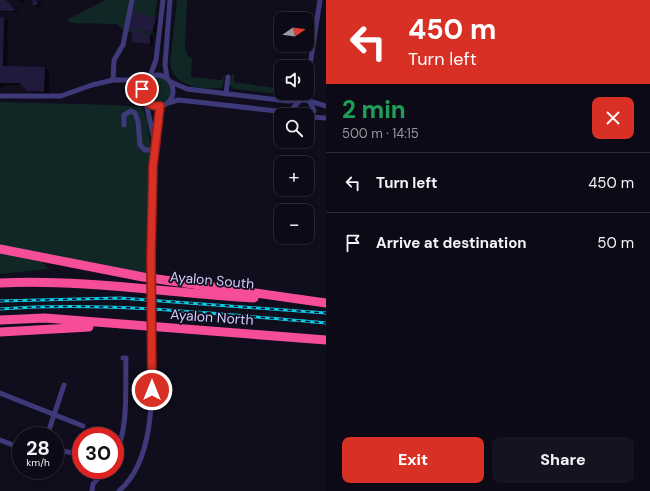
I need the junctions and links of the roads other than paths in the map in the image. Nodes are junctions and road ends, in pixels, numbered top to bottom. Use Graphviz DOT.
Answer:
graph roads {
  1 [pos="132,0"];
  2 [pos="163,0"];
  3 [pos="170,0"];
  4 [pos="320,0"];
  5 [pos="311,60"];
  6 [pos="228,77"];
  7 [pos="148,78"];
  8 [pos="113,80"];
  9 [pos="132,80"];
  10 [pos="169,80"];
  11 [pos="142,89"];
  12 [pos="226,94"];
  13 [pos="0,96"];
  14 [pos="274,99"];
  15 [pos="279,100"];
  16 [pos="305,100"];
  17 [pos="146,102"];
  18 [pos="168,103"];
  19 [pos="160,106"];
  20 [pos="326,106"];
  21 [pos="293,108"];
  22 [pos="312,108"];
  23 [pos="274,111"];
  24 [pos="314,118"];
  25 [pos="326,118"];
  26 [pos="124,125"];
  27 [pos="154,142"];
  28 [pos="154,150"];
  29 [pos="0,249"];
  30 [pos="0,282"];
  31 [pos="326,303"];
  32 [pos="0,320"];
  33 [pos="145,325"];
  34 [pos="0,332"];
  35 [pos="326,340"];
  36 [pos="123,358"];
  37 [pos="64,385"];
  38 [pos="0,393"];
  39 [pos="53,415"];
  40 [pos="82,426"];
  41 [pos="50,427"];
  42 [pos="124,427"];
  43 [pos="0,440"];
  44 [pos="12,445"];
  45 [pos="98,479"];
  46 [pos="92,491"];
  47 [pos="119,491"];
  1 -- 8 [label="street"];
  2 -- 7 [label="street"];
  3 -- 10 [label="street"];
  4 -- 5 [label="street"];
  6 -- 12 [label="street"];
  7 -- 9 [label="street"];
  7 -- 10 [label="street"];
  7 -- 11 [label="street"];
  8 -- 9 [label="street"];
  8 -- 13 [label="street"];
  9 -- 11 [label="street"];
  10 -- 12 [label="street"];
  10 -- 18 [label="street"];
  11 -- 17 [label="street"];
  12 -- 14 [label="street"];
  15 -- 16 [label="street"];
  16 -- 20 [label="street"];
  16 -- 21 [label="street"];
  16 -- 22 [label="street"];
  17 -- 19 [label="street"];
  17 -- 27 [label="street"];
  18 -- 19 [label="street"];
  18 -- 23 [label="street"];
  19 -- 27 [label="street"];
  24 -- 25 [label="street"];
  26 -- 28 [label="street"];
  27 -- 28 [label="street"];
  28 -- 47 [label="street, bridge"];
  29 -- 31 [label="highway"];
  30 -- 31 [label="highway, Ayalon South"];
  32 -- 33 [label="highway, Ayalon North"];
  33 -- 34 [label="highway"];
  33 -- 35 [label="highway, Ayalon North"];
  36 -- 42 [label="street"];
  37 -- 39 [label="street"];
  38 -- 39 [label="street"];
  39 -- 40 [label="street"];
  39 -- 41 [label="street"];
  43 -- 44 [label="street"];
  45 -- 46 [label="street"];
}
